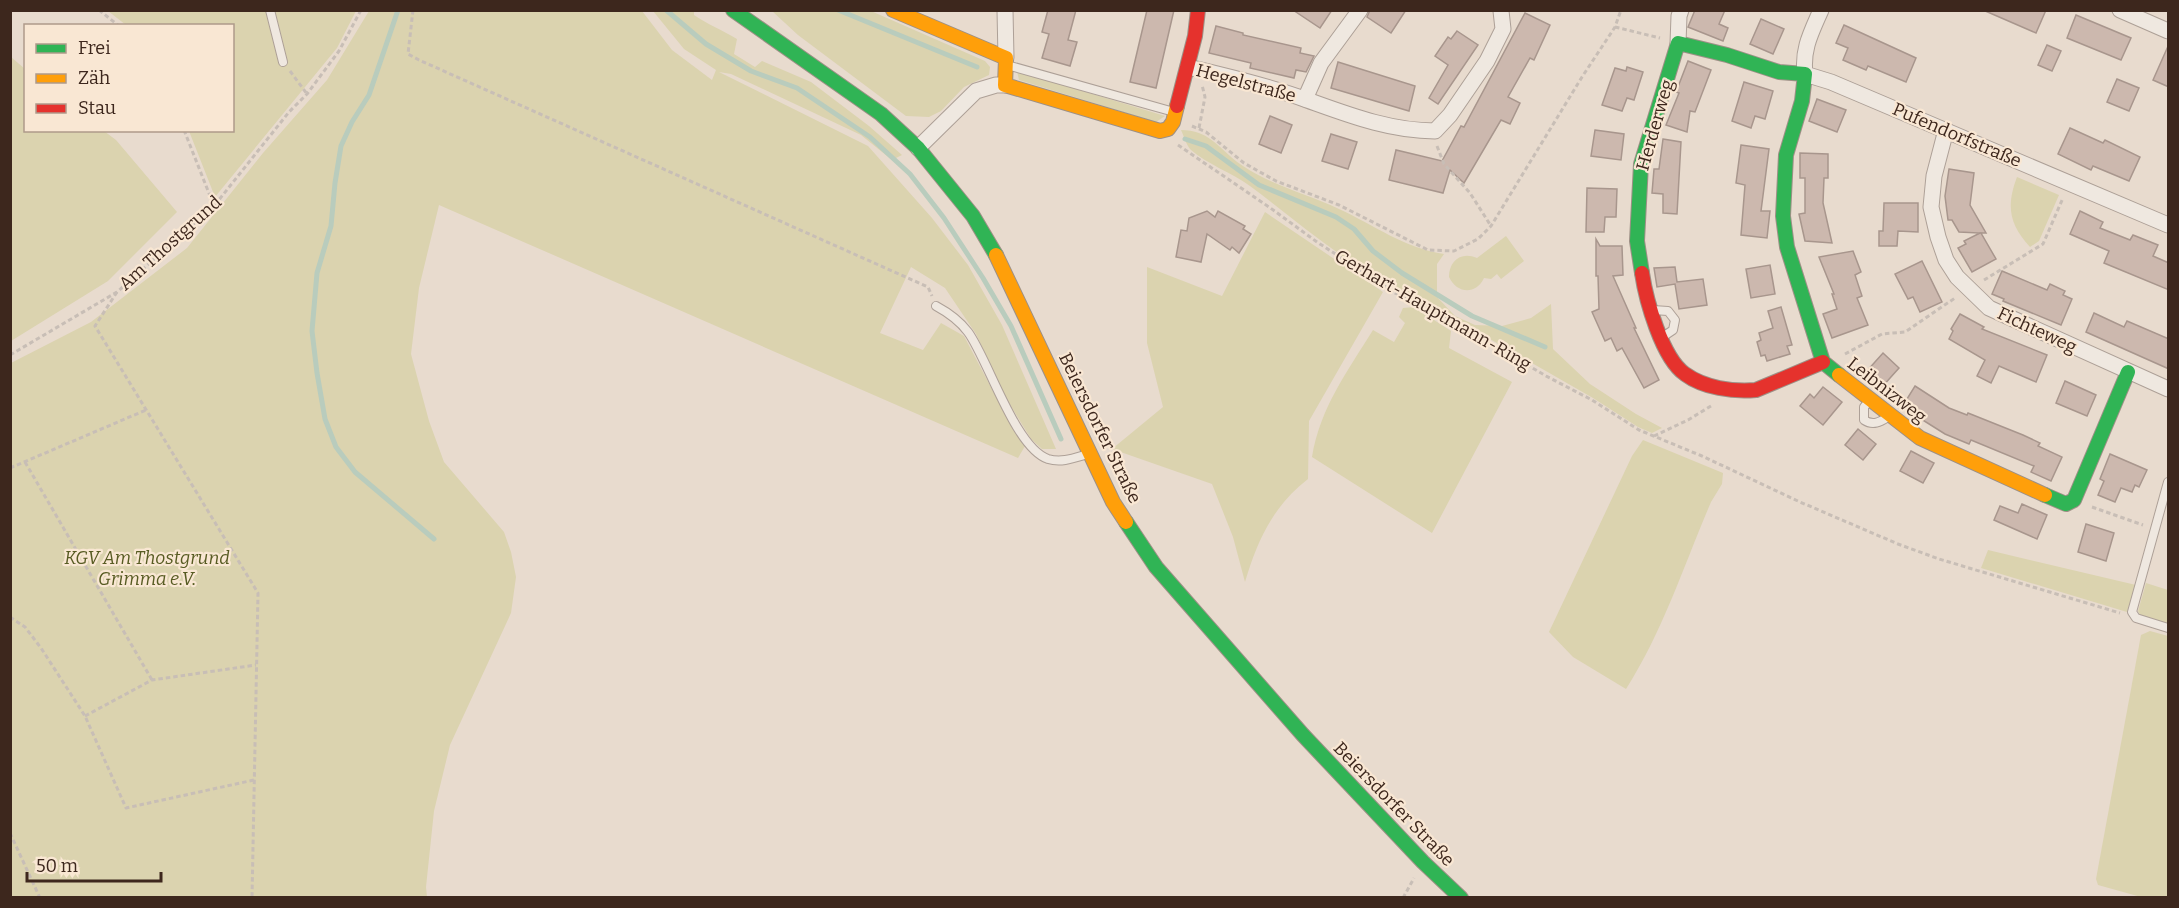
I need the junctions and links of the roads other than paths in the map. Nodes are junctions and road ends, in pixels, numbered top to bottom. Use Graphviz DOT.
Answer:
graph roads {
  1 [pos="270,10"];
  2 [pos="733,10"];
  3 [pos="893,10"];
  4 [pos="1005,10"];
  5 [pos="1198,10"];
  6 [pos="1360,10"];
  7 [pos="1681,10"];
  8 [pos="1821,10"];
  9 [pos="2120,10"];
  10 [pos="1502,11"];
  11 [pos="2169,31"];
  12 [pos="1678,43"];
  13 [pos="283,62"];
  14 [pos="1006,62"];
  15 [pos="1194,68"];
  16 [pos="1805,74"];
  17 [pos="1005,86"];
  18 [pos="1305,99"];
  19 [pos="1174,117"];
  20 [pos="1946,130"];
  21 [pos="918,148"];
  22 [pos="2169,225"];
  23 [pos="936,306"];
  24 [pos="1649,310"];
  25 [pos="1661,338"];
  26 [pos="1823,362"];
  27 [pos="2128,372"];
  28 [pos="2169,389"];
  29 [pos="1870,399"];
  30 [pos="1891,416"];
  31 [pos="1089,453"];
  32 [pos="2169,482"];
  33 [pos="2169,628"];
  34 [pos="1461,897"];
  1 -- 13 [label="lane"];
  2 -- 21 [label="street, Beiersdorfer Straße"];
  3 -- 14 [label="street"];
  4 -- 14 [label="street"];
  5 -- 15 [label="street"];
  6 -- 18 [label="street, Hegelstraße"];
  7 -- 12 [label="street, Herderweg"];
  8 -- 16 [label="street"];
  9 -- 11 [label="street"];
  10 -- 18 [label="street, Hegelstraße"];
  12 -- 16 [label="street"];
  12 -- 24 [label="street, Herderweg"];
  14 -- 17 [label="street"];
  14 -- 19 [label="lane"];
  15 -- 18 [label="street, Hegelstraße"];
  15 -- 19 [label="street"];
  16 -- 20 [label="street, Pufendorfstraße"];
  16 -- 26 [label="street, Leibnizweg"];
  17 -- 19 [label="street"];
  17 -- 21 [label="street"];
  20 -- 22 [label="street, Pufendorfstraße"];
  20 -- 27 [label="street, Fichteweg"];
  21 -- 31 [label="street, Beiersdorfer Straße"];
  23 -- 31 [label="lane"];
  24 -- 25 [label="street, Herderweg"];
  24 -- 25 [label="lane"];
  25 -- 26 [label="street, Herderweg"];
  26 -- 29 [label="street, Leibnizweg"];
  27 -- 28 [label="street, Fichteweg"];
  27 -- 30 [label="street, Leibnizweg"];
  29 -- 30 [label="street, Leibnizweg"];
  29 -- 30 [label="lane"];
  31 -- 34 [label="street, Beiersdorfer Straße"];
  32 -- 33 [label="lane"];
}
